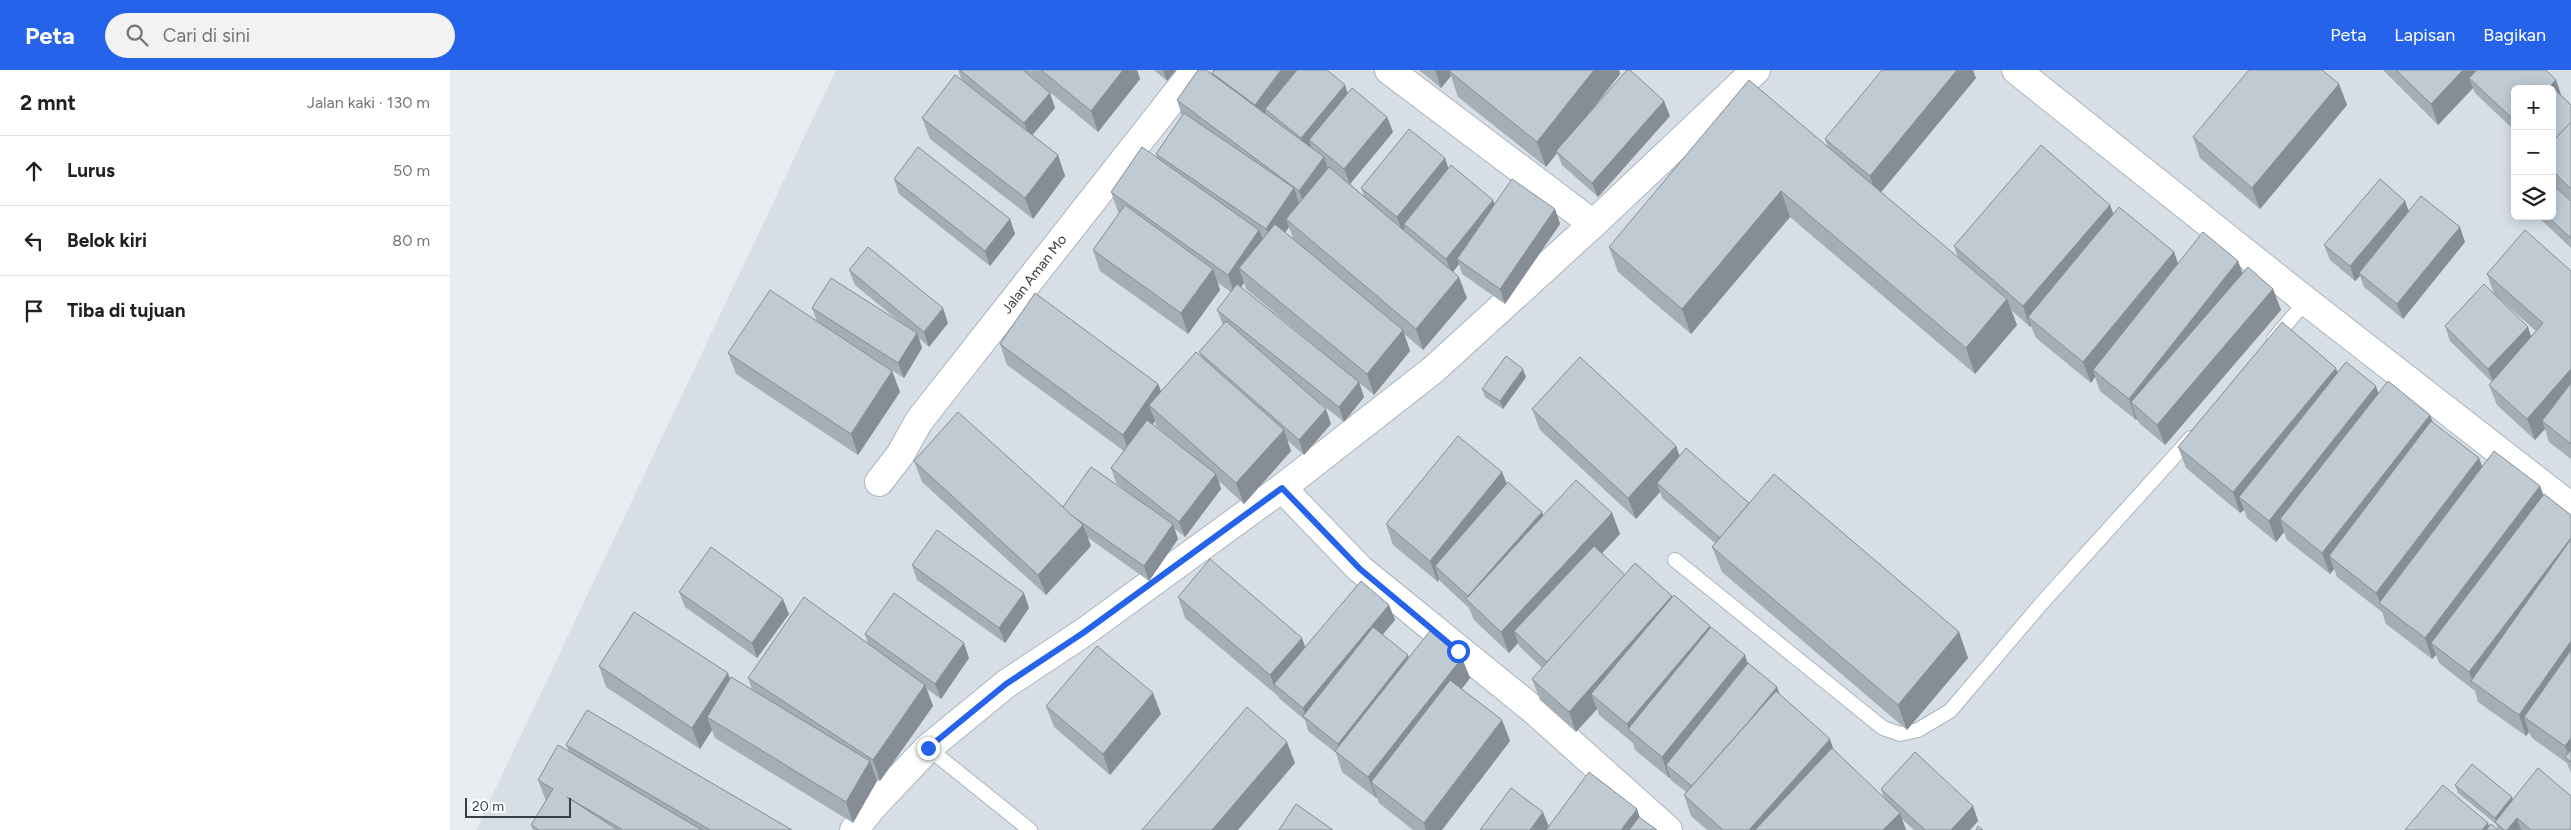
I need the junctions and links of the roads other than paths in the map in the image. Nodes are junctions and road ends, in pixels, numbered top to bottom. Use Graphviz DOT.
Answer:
graph roads {
  1 [pos="1195,70"];
  2 [pos="1389,70"];
  3 [pos="1756,70"];
  4 [pos="2016,70"];
  5 [pos="1593,224"];
  6 [pos="2306,301"];
  7 [pos="2262,352"];
  8 [pos="2202,425"];
  9 [pos="879,482"];
  10 [pos="1282,488"];
  11 [pos="2571,507"];
  12 [pos="1675,560"];
  13 [pos="928,748"];
  14 [pos="854,830"];
  15 [pos="1030,830"];
  16 [pos="1668,830"];
  1 -- 9 [label="street, Jalan Aman Mo"];
  2 -- 5 [label="street"];
  3 -- 5 [label="street"];
  4 -- 6 [label="street"];
  5 -- 10 [label="street"];
  6 -- 7 [label="lane"];
  6 -- 11 [label="street"];
  8 -- 12 [label="lane"];
  10 -- 13 [label="street"];
  10 -- 16 [label="street"];
  13 -- 14 [label="street"];
  13 -- 15 [label="lane"];
}
